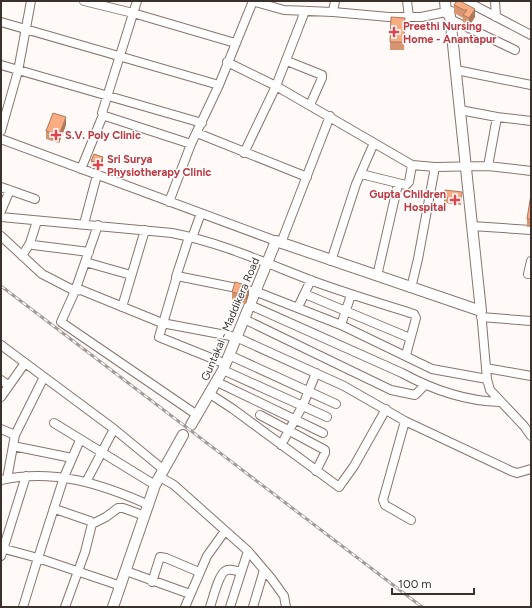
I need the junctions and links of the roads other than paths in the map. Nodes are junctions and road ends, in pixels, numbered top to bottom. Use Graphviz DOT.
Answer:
graph roads {
  1 [pos="31,1"];
  2 [pos="84,1"];
  3 [pos="137,1"];
  4 [pos="256,1"];
  5 [pos="334,1"];
  6 [pos="407,1"];
  7 [pos="445,1"];
  8 [pos="466,1"];
  9 [pos="495,1"];
  10 [pos="474,3"];
  11 [pos="305,11"];
  12 [pos="334,12"];
  13 [pos="450,12"];
  14 [pos="133,13"];
  15 [pos="496,16"];
  16 [pos="410,17"];
  17 [pos="1,22"];
  18 [pos="26,29"];
  19 [pos="531,35"];
  20 [pos="235,43"];
  21 [pos="515,50"];
  22 [pos="120,56"];
  23 [pos="287,61"];
  24 [pos="228,62"];
  25 [pos="1,65"];
  26 [pos="456,70"];
  27 [pos="18,71"];
  28 [pos="219,85"];
  29 [pos="531,85"];
  30 [pos="276,86"];
  31 [pos="107,96"];
  32 [pos="310,105"];
  33 [pos="460,110"];
  34 [pos="103,115"];
  35 [pos="330,116"];
  36 [pos="497,117"];
  37 [pos="531,121"];
  38 [pos="202,123"];
  39 [pos="1,132"];
  40 [pos="197,133"];
  41 [pos="1,139"];
  42 [pos="374,143"];
  43 [pos="191,144"];
  44 [pos="244,153"];
  45 [pos="412,165"];
  46 [pos="466,166"];
  47 [pos="488,166"];
  48 [pos="435,167"];
  49 [pos="81,169"];
  50 [pos="531,171"];
  51 [pos="361,174"];
  52 [pos="98,175"];
  53 [pos="307,177"];
  54 [pos="398,184"];
  55 [pos="1,187"];
  56 [pos="10,190"];
  57 [pos="35,199"];
  58 [pos="169,202"];
  59 [pos="1,211"];
  60 [pos="201,213"];
  61 [pos="1,217"];
  62 [pos="37,221"];
  63 [pos="84,224"];
  64 [pos="98,225"];
  65 [pos="472,226"];
  66 [pos="145,230"];
  67 [pos="531,230"];
  68 [pos="1,236"];
  69 [pos="190,237"];
  70 [pos="279,242"];
  71 [pos="30,243"];
  72 [pos="89,252"];
  73 [pos="22,256"];
  74 [pos="331,261"];
  75 [pos="531,261"];
  76 [pos="85,262"];
  77 [pos="267,263"];
  78 [pos="528,274"];
  79 [pos="131,275"];
  80 [pos="377,276"];
  81 [pos="176,277"];
  82 [pos="312,280"];
  83 [pos="411,288"];
  84 [pos="75,290"];
  85 [pos="257,292"];
  86 [pos="305,294"];
  87 [pos="351,295"];
  88 [pos="250,305"];
  89 [pos="122,307"];
  90 [pos="298,307"];
  91 [pos="345,311"];
  92 [pos="481,314"];
  93 [pos="244,319"];
  94 [pos="531,321"];
  95 [pos="162,323"];
  96 [pos="341,324"];
  97 [pos="236,337"];
  98 [pos="410,338"];
  99 [pos="1,345"];
  100 [pos="406,355"];
  101 [pos="25,363"];
  102 [pos="226,363"];
  103 [pos="486,368"];
  104 [pos="316,373"];
  105 [pos="531,376"];
  106 [pos="44,377"];
  107 [pos="487,379"];
  108 [pos="1,380"];
  109 [pos="218,382"];
  110 [pos="8,385"];
  111 [pos="424,386"];
  112 [pos="308,391"];
  113 [pos="210,394"];
  114 [pos="1,397"];
  115 [pos="500,402"];
  116 [pos="336,404"];
  117 [pos="303,405"];
  118 [pos="386,409"];
  119 [pos="197,415"];
  120 [pos="260,415"];
  121 [pos="327,417"];
  122 [pos="296,420"];
  123 [pos="405,421"];
  124 [pos="54,423"];
  125 [pos="191,425"];
  126 [pos="1,429"];
  127 [pos="114,429"];
  128 [pos="290,431"];
  129 [pos="324,433"];
  130 [pos="15,435"];
  131 [pos="183,435"];
  132 [pos="531,436"];
  133 [pos="80,440"];
  134 [pos="281,445"];
  135 [pos="13,446"];
  136 [pos="101,452"];
  137 [pos="72,458"];
  138 [pos="531,469"];
  139 [pos="316,471"];
  140 [pos="26,476"];
  141 [pos="64,477"];
  142 [pos="160,477"];
  143 [pos="4,479"];
  144 [pos="86,482"];
  145 [pos="148,505"];
  146 [pos="55,508"];
  147 [pos="145,516"];
  148 [pos="411,520"];
  149 [pos="92,524"];
  150 [pos="226,531"];
  151 [pos="2,551"];
  152 [pos="248,552"];
  153 [pos="38,558"];
  154 [pos="264,570"];
  155 [pos="78,571"];
  156 [pos="126,571"];
  157 [pos="199,572"];
  158 [pos="241,572"];
  159 [pos="152,582"];
  160 [pos="121,586"];
  161 [pos="190,594"];
  162 [pos="116,606"];
  163 [pos="23,607"];
  164 [pos="65,607"];
  165 [pos="185,607"];
  166 [pos="210,607"];
  167 [pos="230,607"];
  168 [pos="253,607"];
  169 [pos="286,607"];
  1 -- 18 [label="street"];
  2 -- 14 [label="street"];
  3 -- 14 [label="street"];
  4 -- 11 [label="street"];
  4 -- 20 [label="street"];
  5 -- 12 [label="street"];
  6 -- 16 [label="street"];
  7 -- 13 [label="main road"];
  8 -- 10 [label="street"];
  9 -- 15 [label="street"];
  10 -- 15 [label="street"];
  11 -- 12 [label="street"];
  11 -- 23 [label="street"];
  12 -- 16 [label="street"];
  13 -- 16 [label="street"];
  13 -- 21 [label="street"];
  13 -- 26 [label="main road"];
  14 -- 20 [label="street"];
  14 -- 22 [label="street"];
  15 -- 19 [label="street"];
  17 -- 18 [label="street"];
  18 -- 22 [label="street"];
  18 -- 27 [label="street"];
  20 -- 24 [label="street"];
  22 -- 28 [label="street"];
  22 -- 31 [label="street"];
  23 -- 30 [label="street"];
  23 -- 32 [label="street"];
  24 -- 28 [label="street"];
  24 -- 30 [label="street"];
  25 -- 27 [label="street"];
  26 -- 29 [label="street"];
  26 -- 33 [label="main road"];
  27 -- 31 [label="street"];
  27 -- 39 [label="street"];
  28 -- 38 [label="street"];
  30 -- 32 [label="street"];
  30 -- 44 [label="street"];
  31 -- 34 [label="street"];
  31 -- 38 [label="street"];
  32 -- 35 [label="street"];
  33 -- 36 [label="street"];
  33 -- 46 [label="main road"];
  34 -- 43 [label="street"];
  34 -- 49 [label="street"];
  35 -- 42 [label="street"];
  35 -- 53 [label="street"];
  36 -- 37 [label="street"];
  36 -- 47 [label="street"];
  38 -- 40 [label="street"];
  40 -- 43 [label="street"];
  40 -- 44 [label="street"];
  41 -- 49 [label="street"];
  42 -- 45 [label="street"];
  42 -- 51 [label="street"];
  43 -- 58 [label="street"];
  44 -- 53 [label="street"];
  45 -- 48 [label="street"];
  45 -- 54 [label="street"];
  46 -- 47 [label="street"];
  46 -- 48 [label="street"];
  46 -- 65 [label="main road"];
  47 -- 50 [label="street"];
  48 -- 83 [label="street"];
  49 -- 52 [label="street"];
  51 -- 54 [label="street"];
  51 -- 74 [label="street"];
  52 -- 58 [label="street"];
  52 -- 63 [label="street"];
  53 -- 70 [label="street"];
  54 -- 80 [label="street"];
  55 -- 56 [label="street"];
  56 -- 57 [label="street"];
  56 -- 59 [label="street"];
  58 -- 60 [label="street"];
  60 -- 69 [label="street"];
  60 -- 70 [label="street"];
  61 -- 62 [label="street"];
  62 -- 63 [label="street"];
  62 -- 71 [label="street"];
  63 -- 64 [label="street"];
  64 -- 66 [label="street"];
  64 -- 72 [label="street"];
  65 -- 67 [label="street"];
  65 -- 92 [label="main road"];
  66 -- 69 [label="street"];
  66 -- 79 [label="street"];
  68 -- 73 [label="street"];
  69 -- 77 [label="street"];
  69 -- 81 [label="street"];
  70 -- 74 [label="main road"];
  70 -- 77 [label="main road, Guntakal - Maddikera Road"];
  71 -- 72 [label="street"];
  71 -- 73 [label="street"];
  72 -- 76 [label="street"];
  73 -- 84 [label="street"];
  74 -- 80 [label="main road"];
  75 -- 78 [label="street"];
  76 -- 79 [label="street"];
  76 -- 84 [label="street"];
  77 -- 82 [label="street"];
  77 -- 85 [label="main road, Guntakal - Maddikera Road"];
  79 -- 89 [label="street"];
  80 -- 83 [label="main road"];
  81 -- 85 [label="street"];
  81 -- 95 [label="street"];
  82 -- 86 [label="street"];
  82 -- 87 [label="street"];
  83 -- 92 [label="main road"];
  84 -- 89 [label="street"];
  84 -- 119 [label="street"];
  85 -- 88 [label="main road, Guntakal - Maddikera Road"];
  85 -- 90 [label="street"];
  86 -- 90 [label="street"];
  86 -- 91 [label="street"];
  87 -- 91 [label="street"];
  87 -- 98 [label="street"];
  88 -- 93 [label="main road, Guntakal - Maddikera Road"];
  88 -- 111 [label="street"];
  89 -- 95 [label="street"];
  90 -- 96 [label="street"];
  91 -- 96 [label="street"];
  91 -- 98 [label="street"];
  92 -- 94 [label="street"];
  92 -- 103 [label="street"];
  93 -- 97 [label="main road, Guntakal - Maddikera Road"];
  93 -- 111 [label="street"];
  95 -- 97 [label="street"];
  95 -- 102 [label="street"];
  96 -- 100 [label="street"];
  97 -- 102 [label="main road, Guntakal - Maddikera Road"];
  97 -- 104 [label="street"];
  98 -- 100 [label="street"];
  99 -- 101 [label="street"];
  100 -- 107 [label="street"];
  101 -- 106 [label="street"];
  101 -- 110 [label="street"];
  102 -- 109 [label="main road, Guntakal - Maddikera Road"];
  102 -- 112 [label="street"];
  102 -- 117 [label="street"];
  103 -- 105 [label="street"];
  103 -- 107 [label="street"];
  104 -- 112 [label="street"];
  104 -- 118 [label="street"];
  106 -- 127 [label="street"];
  106 -- 130 [label="street"];
  107 -- 115 [label="street"];
  108 -- 110 [label="street"];
  109 -- 113 [label="main road, Guntakal - Maddikera Road"];
  109 -- 122 [label="street"];
  110 -- 114 [label="street"];
  111 -- 115 [label="street"];
  112 -- 116 [label="street"];
  112 -- 117 [label="street"];
  113 -- 119 [label="main road, Guntakal - Maddikera Road"];
  113 -- 134 [label="street"];
  115 -- 132 [label="street"];
  117 -- 121 [label="street"];
  117 -- 122 [label="street"];
  118 -- 123 [label="street"];
  118 -- 139 [label="street"];
  119 -- 125 [label="main road, Guntakal - Maddikera Road"];
  120 -- 128 [label="street"];
  122 -- 128 [label="street"];
  122 -- 129 [label="street"];
  123 -- 138 [label="street"];
  123 -- 148 [label="street"];
  124 -- 133 [label="street"];
  126 -- 130 [label="street"];
  127 -- 136 [label="street"];
  127 -- 142 [label="street"];
  128 -- 134 [label="street"];
  128 -- 139 [label="street"];
  130 -- 135 [label="street"];
  131 -- 142 [label="main road"];
  133 -- 136 [label="street"];
  133 -- 137 [label="street"];
  134 -- 139 [label="street"];
  135 -- 137 [label="street"];
  135 -- 143 [label="street"];
  136 -- 142 [label="street"];
  136 -- 144 [label="street"];
  137 -- 141 [label="street"];
  140 -- 141 [label="street"];
  140 -- 143 [label="street"];
  140 -- 151 [label="street"];
  141 -- 144 [label="street"];
  141 -- 146 [label="street"];
  142 -- 145 [label="main road"];
  142 -- 150 [label="street"];
  144 -- 145 [label="street"];
  145 -- 147 [label="main road"];
  146 -- 149 [label="street"];
  146 -- 153 [label="street"];
  147 -- 149 [label="street"];
  147 -- 156 [label="main road"];
  149 -- 155 [label="street"];
  150 -- 152 [label="street"];
  150 -- 157 [label="street"];
  151 -- 153 [label="street"];
  152 -- 154 [label="street"];
  152 -- 158 [label="street"];
  153 -- 155 [label="street"];
  153 -- 163 [label="street"];
  154 -- 168 [label="street"];
  154 -- 169 [label="street"];
  155 -- 160 [label="street"];
  155 -- 164 [label="street"];
  156 -- 159 [label="street"];
  156 -- 160 [label="main road"];
  157 -- 159 [label="street"];
  157 -- 161 [label="street"];
  158 -- 166 [label="street"];
  158 -- 167 [label="street"];
  159 -- 161 [label="street"];
  160 -- 162 [label="main road"];
  161 -- 165 [label="street"];
}
